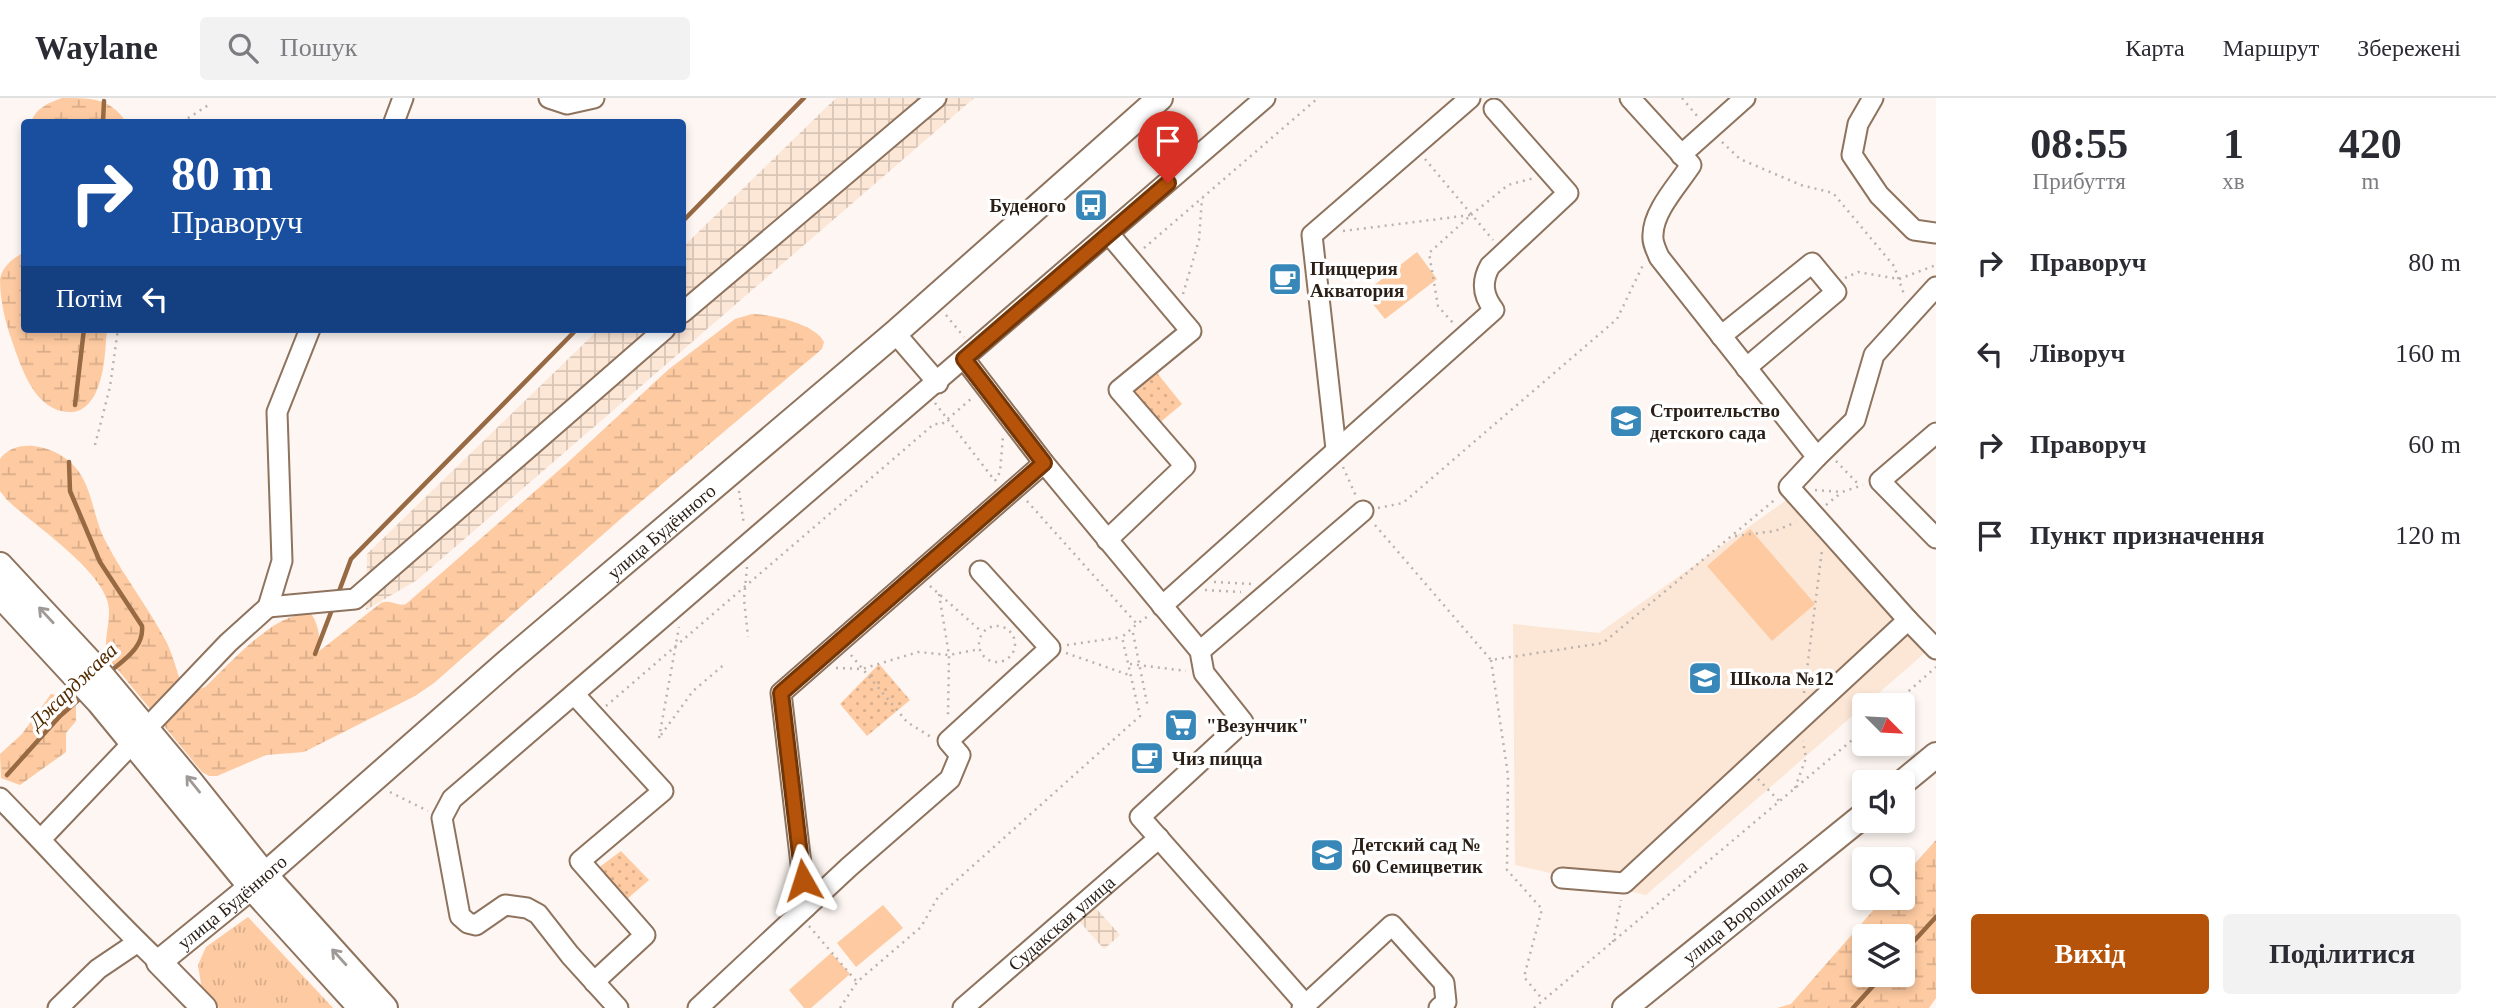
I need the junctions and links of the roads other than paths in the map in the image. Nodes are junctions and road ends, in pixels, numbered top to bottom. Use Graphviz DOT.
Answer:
graph roads {
  1 [pos="403,98"];
  2 [pos="549,98"];
  3 [pos="594,98"];
  4 [pos="936,98"];
  5 [pos="1160,98"];
  6 [pos="1265,98"];
  7 [pos="1470,98"];
  8 [pos="1630,98"];
  9 [pos="1745,98"];
  10 [pos="1873,98"];
  11 [pos="1494,109"];
  12 [pos="395,119"];
  13 [pos="1681,155"];
  14 [pos="1936,233"];
  15 [pos="1110,234"];
  16 [pos="1936,287"];
  17 [pos="686,310"];
  18 [pos="308,333"];
  19 [pos="659,333"];
  20 [pos="895,333"];
  21 [pos="1721,336"];
  22 [pos="964,359"];
  23 [pos="1746,368"];
  24 [pos="932,388"];
  25 [pos="1936,433"];
  26 [pos="1336,449"];
  27 [pos="1821,454"];
  28 [pos="1044,463"];
  29 [pos="1363,511"];
  30 [pos="1936,538"];
  31 [pos="1107,540"];
  32 [pos="0,565"];
  33 [pos="980,571"];
  34 [pos="0,595"];
  35 [pos="1162,606"];
  36 [pos="268,607"];
  37 [pos="1908,620"];
  38 [pos="1936,649"];
  39 [pos="1200,651"];
  40 [pos="84,671"];
  41 [pos="575,694"];
  42 [pos="139,738"];
  43 [pos="1936,755"];
  44 [pos="1915,772"];
  45 [pos="0,798"];
  46 [pos="1852,825"];
  47 [pos="1159,838"];
  48 [pos="41,839"];
  49 [pos="1562,878"];
  50 [pos="258,881"];
  51 [pos="802,911"];
  52 [pos="138,942"];
  53 [pos="159,962"];
  54 [pos="594,982"];
  55 [pos="1304,1006"];
  56 [pos="58,1008"];
  57 [pos="204,1008"];
  58 [pos="360,1008"];
  59 [pos="385,1008"];
  60 [pos="618,1008"];
  61 [pos="698,1008"];
  62 [pos="963,1008"];
  63 [pos="1439,1008"];
  64 [pos="1625,1008"];
  1 -- 12 [label="street"];
  2 -- 3 [label="street"];
  4 -- 17 [label="street"];
  5 -- 20 [label="main road, улица Будённого"];
  6 -- 15 [label="street"];
  7 -- 26 [label="street"];
  8 -- 13 [label="street"];
  9 -- 13 [label="street"];
  10 -- 14 [label="street"];
  11 -- 26 [label="street"];
  13 -- 21 [label="street"];
  15 -- 22 [label="street"];
  15 -- 31 [label="street"];
  16 -- 27 [label="street"];
  18 -- 36 [label="street"];
  19 -- 36 [label="street"];
  20 -- 24 [label="street"];
  20 -- 50 [label="main road, улица Будённого"];
  21 -- 23 [label="street"];
  21 -- 23 [label="street"];
  22 -- 24 [label="street"];
  22 -- 28 [label="street"];
  23 -- 27 [label="street"];
  24 -- 41 [label="street"];
  25 -- 30 [label="street"];
  26 -- 35 [label="street"];
  27 -- 37 [label="street"];
  28 -- 31 [label="street"];
  28 -- 51 [label="street"];
  29 -- 39 [label="street"];
  31 -- 35 [label="street"];
  40 -- 32 [label="main road, one-way"];
  33 -- 51 [label="street"];
  34 -- 40 [label="main road"];
  35 -- 39 [label="street"];
  36 -- 42 [label="street"];
  37 -- 38 [label="street"];
  37 -- 49 [label="street"];
  39 -- 47 [label="street"];
  40 -- 42 [label="main road"];
  41 -- 54 [label="street"];
  41 -- 54 [label="street"];
  42 -- 48 [label="street"];
  42 -- 50 [label="main road"];
  43 -- 44 [label="main road"];
  45 -- 48 [label="street"];
  46 -- 64 [label="main road, улица Ворошилова"];
  47 -- 55 [label="street"];
  47 -- 62 [label="street, Судакская улица"];
  48 -- 52 [label="street"];
  50 -- 53 [label="main road, улица Будённого"];
  50 -- 58 [label="main road"];
  59 -- 50 [label="main road, one-way"];
  51 -- 61 [label="street"];
  52 -- 53 [label="street"];
  52 -- 56 [label="street"];
  53 -- 57 [label="main road"];
  54 -- 60 [label="street"];
  55 -- 63 [label="street"];
}
